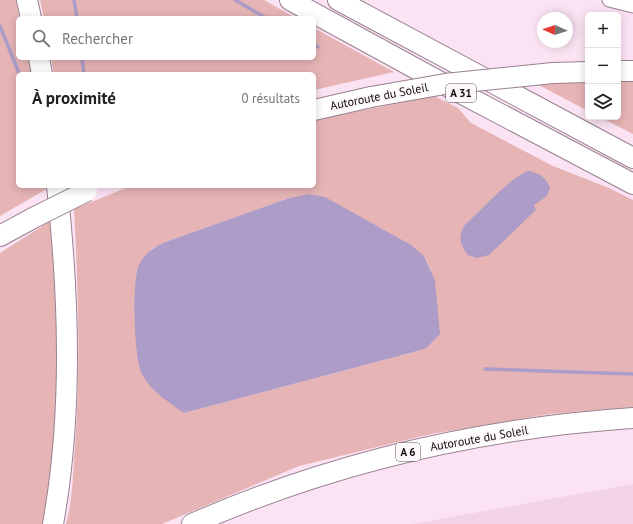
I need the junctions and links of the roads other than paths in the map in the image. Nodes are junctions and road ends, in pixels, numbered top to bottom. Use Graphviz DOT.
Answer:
graph roads {
  1 [pos="27,0"];
  2 [pos="290,0"];
  3 [pos="338,0"];
  4 [pos="610,0"];
  5 [pos="633,6"];
  6 [pos="31,16"];
  7 [pos="39,60"];
  8 [pos="621,71"];
  9 [pos="633,71"];
  10 [pos="42,72"];
  11 [pos="585,72"];
  12 [pos="316,110"];
  13 [pos="633,158"];
  14 [pos="633,184"];
  15 [pos="57,188"];
  16 [pos="92,189"];
  17 [pos="0,236"];
  18 [pos="633,418"];
  19 [pos="53,524"];
  20 [pos="192,524"];
  1 -- 6 [label="highway"];
  2 -- 14 [label="highway, A 31"];
  3 -- 13 [label="highway, A 31"];
  4 -- 5 [label="street"];
  7 -- 10 [label="highway"];
  8 -- 9 [label="highway"];
  11 -- 12 [label="highway, Autoroute du Soleil, bridge"];
  15 -- 19 [label="highway"];
  16 -- 17 [label="highway, bridge"];
  18 -- 20 [label="highway, Autoroute du Soleil / A 6"];
}
